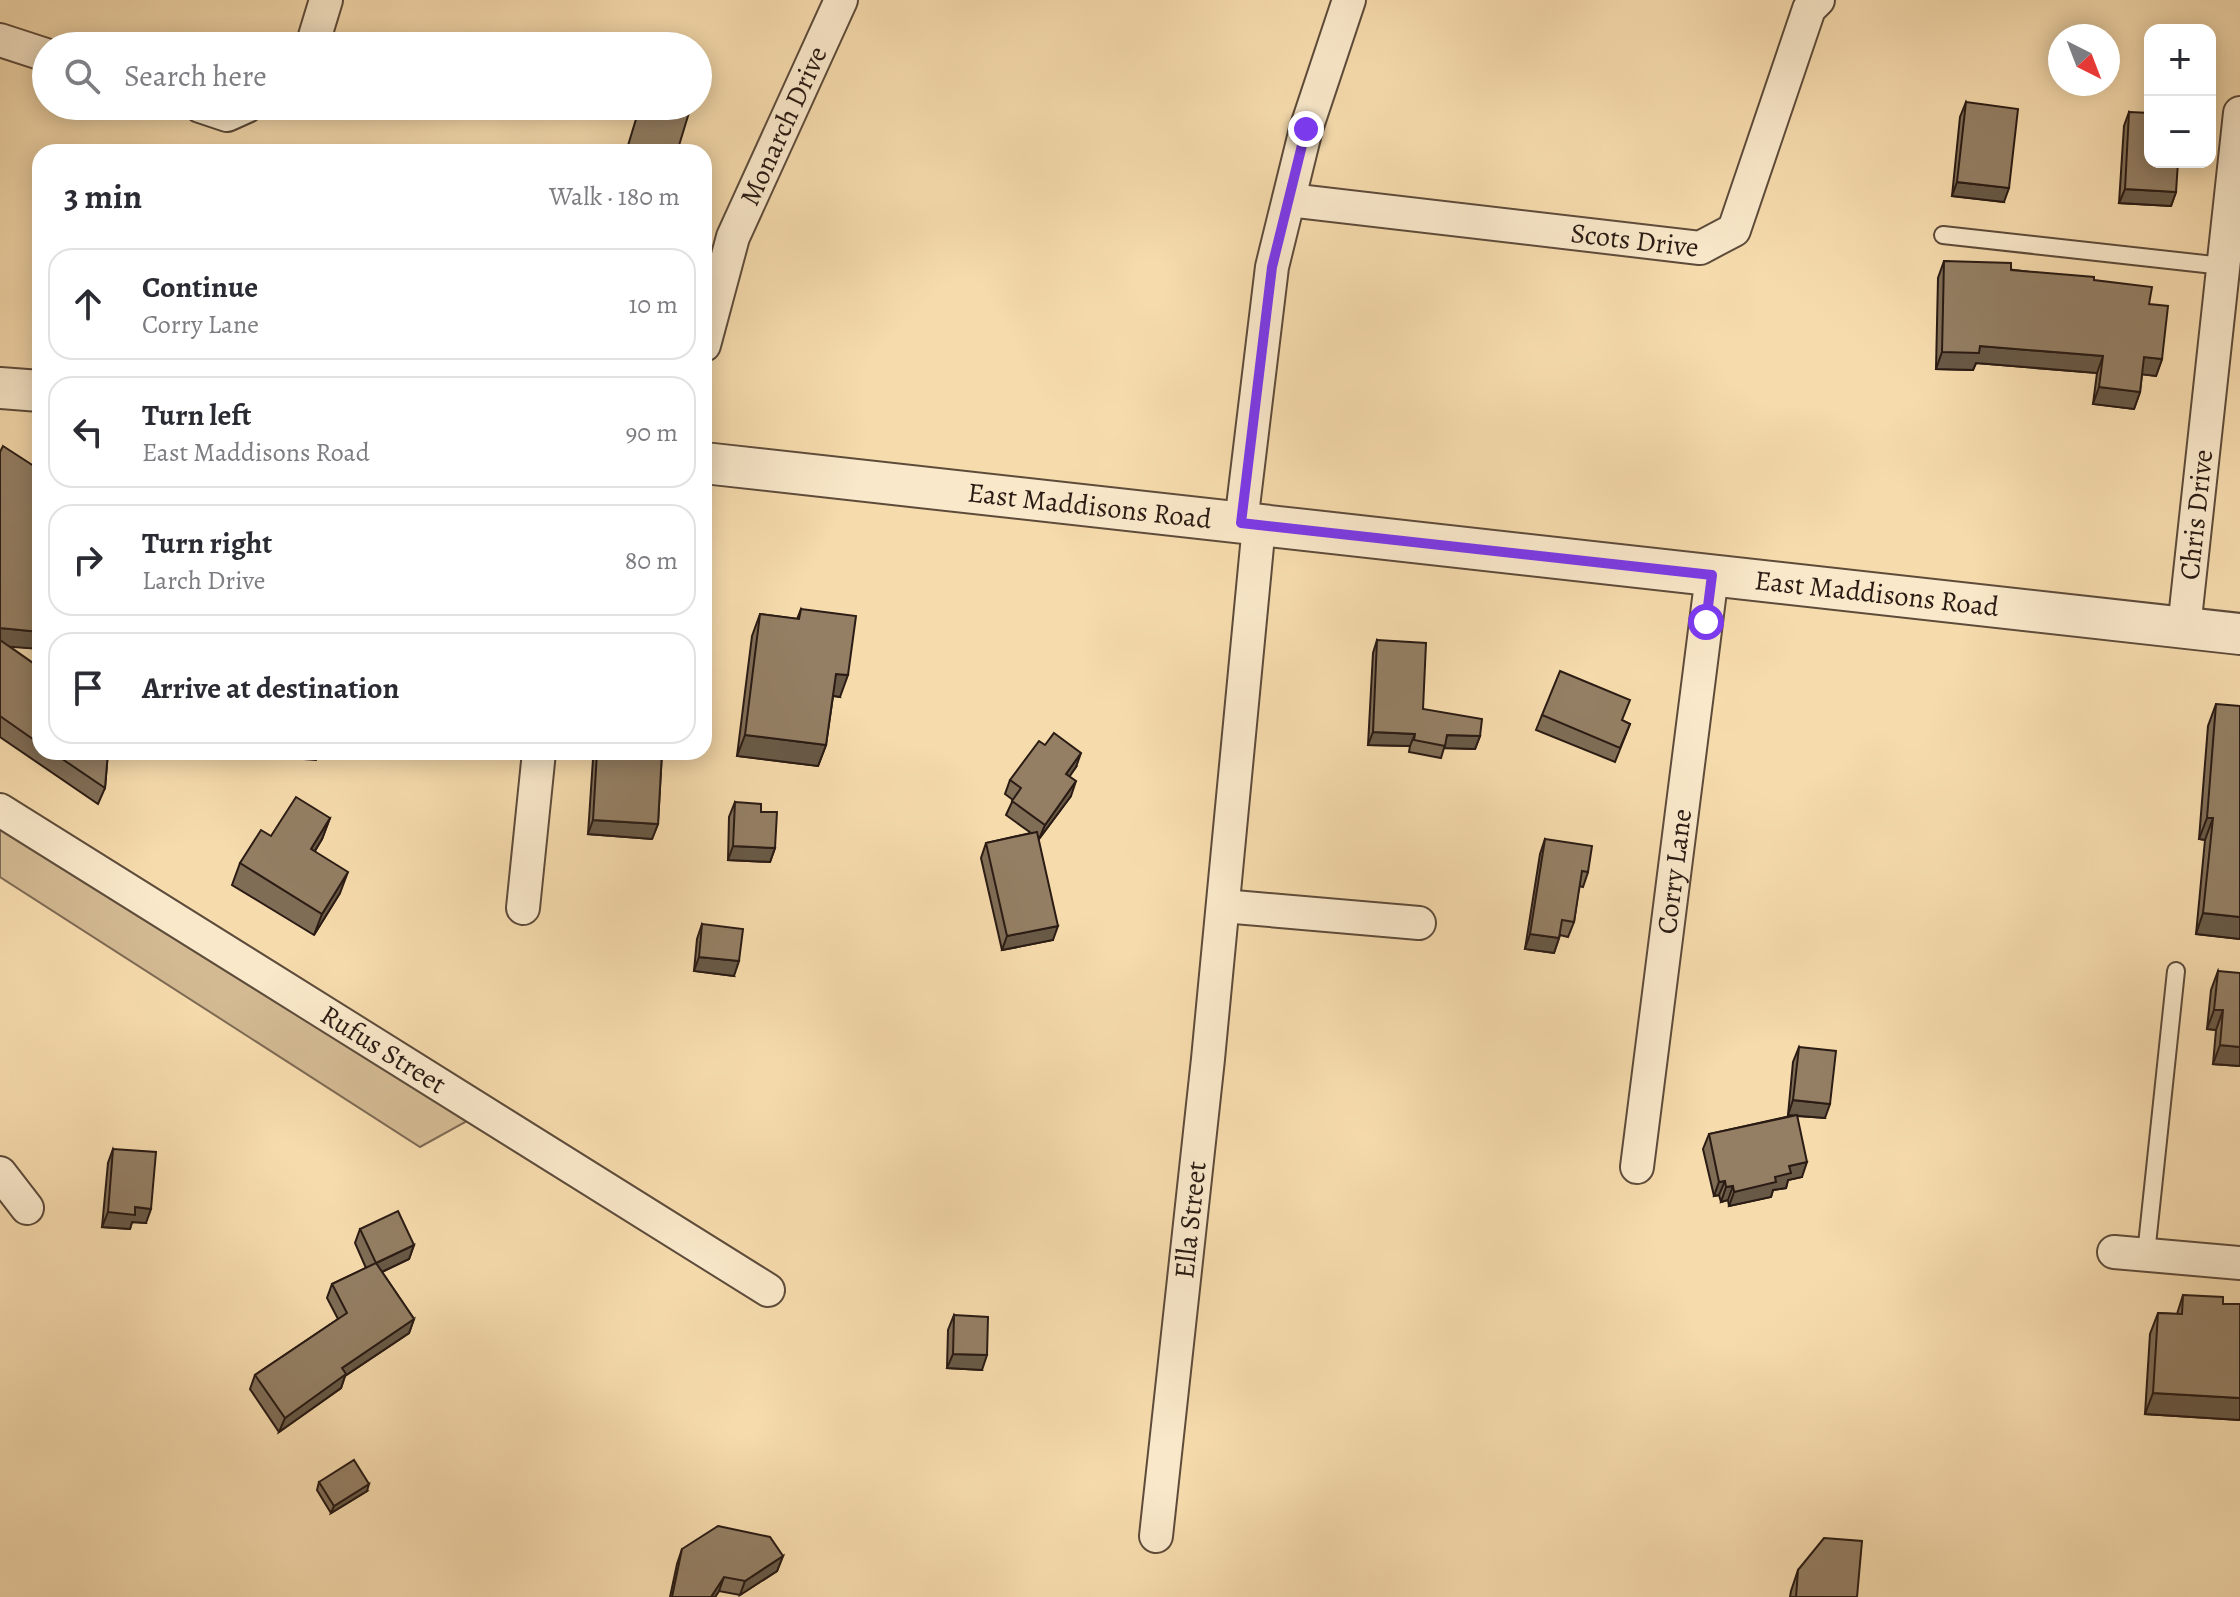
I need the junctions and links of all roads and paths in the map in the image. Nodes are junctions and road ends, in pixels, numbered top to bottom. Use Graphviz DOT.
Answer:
graph roads {
  1 [pos="326,0"];
  2 [pos="841,0"];
  3 [pos="1349,0"];
  4 [pos="1818,0"];
  5 [pos="316,32"];
  6 [pos="0,40"];
  7 [pos="32,50"];
  8 [pos="2240,113"];
  9 [pos="1289,200"];
  10 [pos="1943,235"];
  11 [pos="2223,266"];
  12 [pos="712,315"];
  13 [pos="0,388"];
  14 [pos="32,390"];
  15 [pos="712,464"];
  16 [pos="1250,524"];
  17 [pos="1712,575"];
  18 [pos="2184,628"];
  19 [pos="2240,634"];
  20 [pos="538,760"];
  21 [pos="0,810"];
  22 [pos="1223,906"];
  23 [pos="523,908"];
  24 [pos="1419,923"];
  25 [pos="2176,971"];
  26 [pos="1637,1167"];
  27 [pos="0,1173"];
  28 [pos="27,1208"];
  29 [pos="2114,1252"];
  30 [pos="2146,1254"];
  31 [pos="2240,1263"];
  32 [pos="768,1290"];
  33 [pos="1156,1536"];
  1 -- 5 [label="street"];
  2 -- 12 [label="street, Monarch Drive"];
  3 -- 9 [label="street, Ella Street"];
  4 -- 9 [label="street, Scots Drive"];
  6 -- 7 [label="street"];
  8 -- 11 [label="street, Chris Drive"];
  9 -- 16 [label="street, Ella Street"];
  10 -- 11 [label="lane"];
  11 -- 18 [label="street, Chris Drive"];
  13 -- 14 [label="street"];
  15 -- 16 [label="street, East Maddisons Road"];
  16 -- 17 [label="street, East Maddisons Road"];
  16 -- 22 [label="street, Ella Street"];
  17 -- 18 [label="street, East Maddisons Road"];
  17 -- 26 [label="street, Corry Lane"];
  18 -- 19 [label="street, East Maddisons Road"];
  20 -- 23 [label="street"];
  21 -- 32 [label="street, Rufus Street"];
  22 -- 24 [label="street"];
  22 -- 33 [label="street, Ella Street"];
  25 -- 30 [label="lane"];
  27 -- 28 [label="street"];
  29 -- 30 [label="street"];
  30 -- 31 [label="street"];
}
